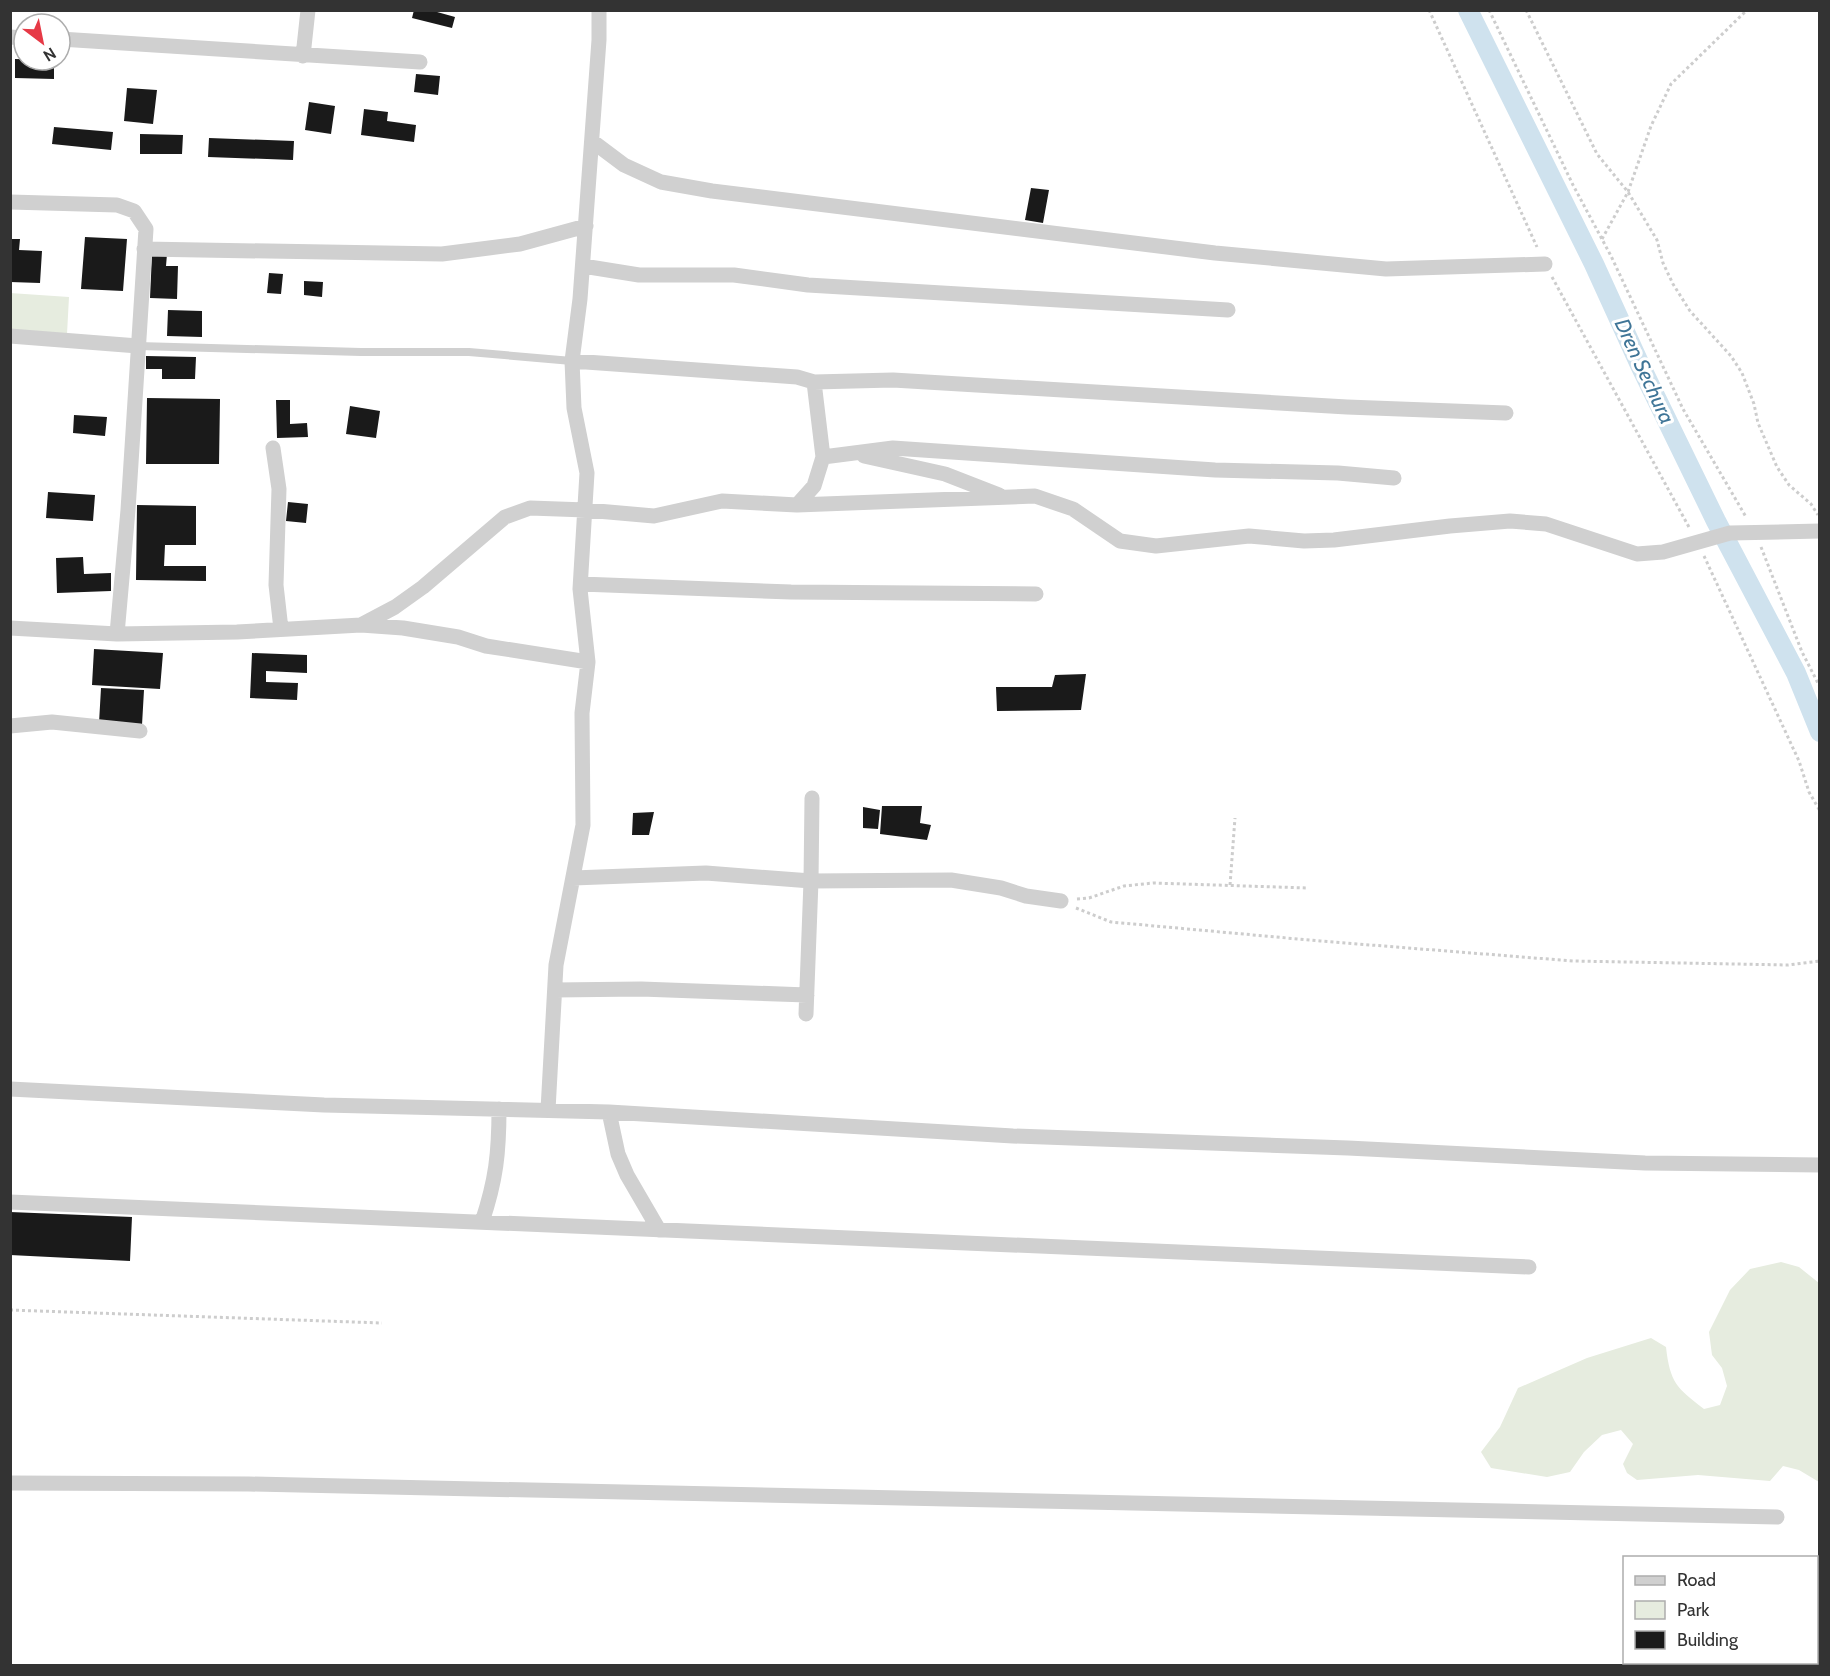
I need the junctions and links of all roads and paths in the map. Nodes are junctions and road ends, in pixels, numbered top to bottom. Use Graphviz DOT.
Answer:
graph roads {
  1 [pos="308,10"];
  2 [pos="583,10"];
  3 [pos="1429,10"];
  4 [pos="1489,10"];
  5 [pos="1526,10"];
  6 [pos="1747,10"];
  7 [pos="598,14"];
  8 [pos="72,40"];
  9 [pos="303,56"];
  10 [pos="420,62"];
  11 [pos="592,141"];
  12 [pos="1628,192"];
  13 [pos="10,202"];
  14 [pos="586,226"];
  15 [pos="1602,239"];
  16 [pos="144,249"];
  17 [pos="1545,264"];
  18 [pos="583,266"];
  19 [pos="1228,310"];
  20 [pos="10,336"];
  21 [pos="138,346"];
  22 [pos="572,361"];
  23 [pos="814,382"];
  24 [pos="1506,413"];
  25 [pos="273,448"];
  26 [pos="852,453"];
  27 [pos="823,457"];
  28 [pos="1394,478"];
  29 [pos="1005,497"];
  30 [pos="797,505"];
  31 [pos="586,510"];
  32 [pos="1820,519"];
  33 [pos="1754,531"];
  34 [pos="1820,531"];
  35 [pos="1698,542"];
  36 [pos="581,584"];
  37 [pos="1036,594"];
  38 [pos="361,625"];
  39 [pos="10,628"];
  40 [pos="281,629"];
  41 [pos="117,634"];
  42 [pos="588,662"];
  43 [pos="1820,687"];
  44 [pos="10,726"];
  45 [pos="140,731"];
  46 [pos="812,798"];
  47 [pos="1820,812"];
  48 [pos="1235,818"];
  49 [pos="573,878"];
  50 [pos="811,881"];
  51 [pos="1230,885"];
  52 [pos="1308,888"];
  53 [pos="1060,901"];
  54 [pos="1820,961"];
  55 [pos="555,990"];
  56 [pos="807,995"];
  57 [pos="806,1014"];
  58 [pos="10,1089"];
  59 [pos="499,1109"];
  60 [pos="548,1110"];
  61 [pos="609,1112"];
  62 [pos="1820,1165"];
  63 [pos="10,1202"];
  64 [pos="482,1222"];
  65 [pos="659,1230"];
  66 [pos="1529,1267"];
  67 [pos="10,1310"];
  68 [pos="382,1323"];
  69 [pos="10,1483"];
  70 [pos="1777,1517"];
  1 -- 9 [label="street"];
  2 -- 7 [label="street"];
  3 -- 17 [label="path"];
  4 -- 15 [label="path"];
  5 -- 12 [label="path"];
  6 -- 12 [label="path"];
  7 -- 11 [label="street"];
  8 -- 9 [label="street"];
  9 -- 10 [label="street"];
  11 -- 14 [label="street"];
  11 -- 17 [label="street"];
  12 -- 15 [label="path"];
  12 -- 32 [label="path"];
  13 -- 16 [label="street"];
  14 -- 16 [label="street"];
  14 -- 18 [label="street"];
  15 -- 33 [label="path"];
  16 -- 21 [label="street"];
  17 -- 35 [label="path"];
  18 -- 19 [label="street"];
  18 -- 22 [label="street"];
  20 -- 21 [label="street"];
  21 -- 22 [label="lane"];
  21 -- 41 [label="street"];
  22 -- 23 [label="street"];
  22 -- 31 [label="street"];
  23 -- 24 [label="street"];
  23 -- 27 [label="street"];
  25 -- 40 [label="street"];
  26 -- 27 [label="street"];
  26 -- 28 [label="street"];
  26 -- 29 [label="street"];
  27 -- 30 [label="street"];
  29 -- 30 [label="street"];
  29 -- 35 [label="street"];
  30 -- 31 [label="street"];
  31 -- 36 [label="street"];
  31 -- 38 [label="street"];
  33 -- 34 [label="street"];
  33 -- 35 [label="street"];
  33 -- 43 [label="path"];
  35 -- 47 [label="path"];
  36 -- 37 [label="street"];
  36 -- 42 [label="street"];
  38 -- 40 [label="street"];
  38 -- 42 [label="street"];
  39 -- 41 [label="street"];
  40 -- 41 [label="street"];
  42 -- 49 [label="street"];
  44 -- 45 [label="street"];
  46 -- 50 [label="street"];
  48 -- 51 [label="path"];
  49 -- 50 [label="street"];
  49 -- 55 [label="street"];
  50 -- 53 [label="street"];
  50 -- 56 [label="street"];
  51 -- 52 [label="path"];
  51 -- 53 [label="path"];
  53 -- 54 [label="path"];
  55 -- 56 [label="street"];
  55 -- 60 [label="street"];
  56 -- 57 [label="street"];
  58 -- 59 [label="street"];
  59 -- 60 [label="street"];
  59 -- 64 [label="street"];
  60 -- 61 [label="street"];
  61 -- 62 [label="street"];
  61 -- 65 [label="street"];
  63 -- 64 [label="street"];
  64 -- 65 [label="street"];
  65 -- 66 [label="street"];
  67 -- 68 [label="path"];
  69 -- 70 [label="street"];
}
